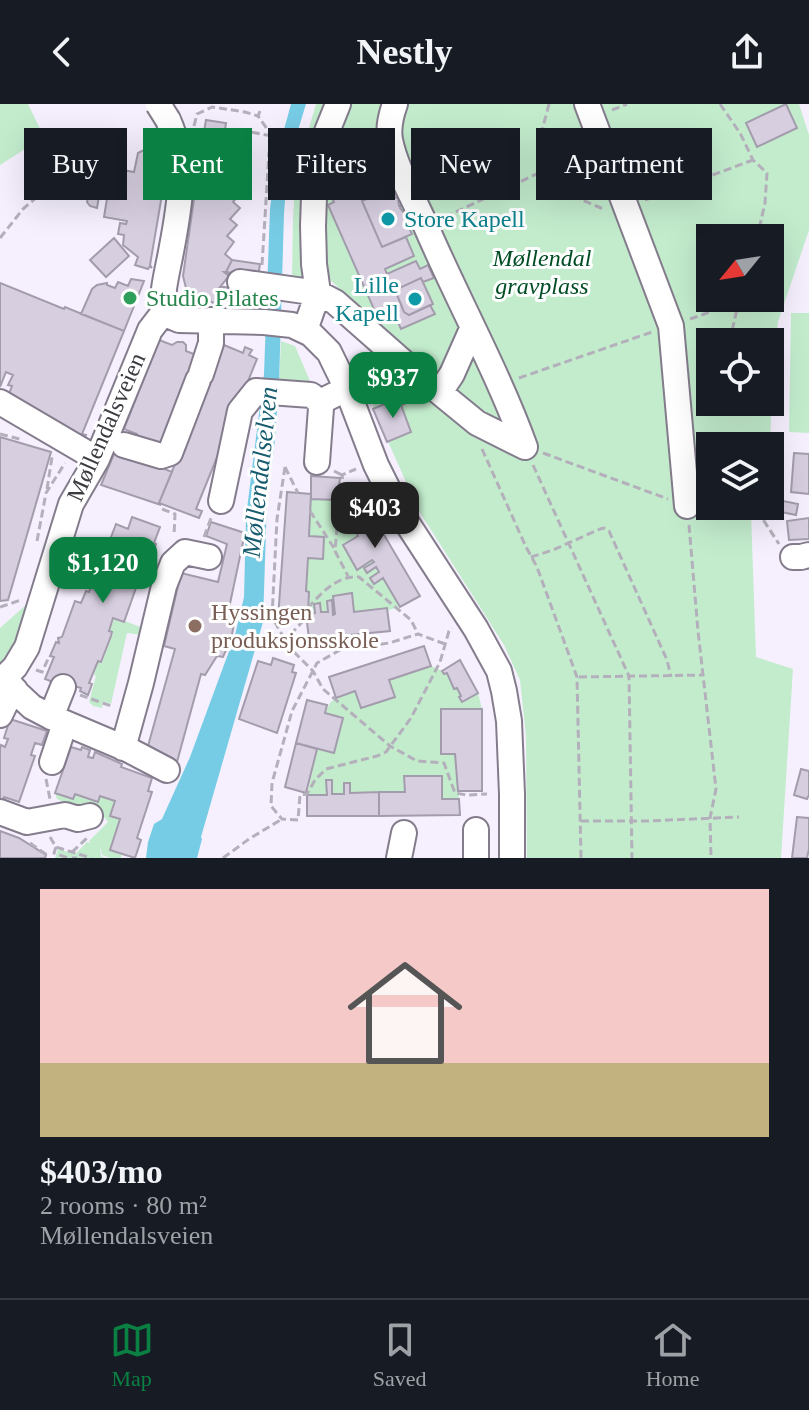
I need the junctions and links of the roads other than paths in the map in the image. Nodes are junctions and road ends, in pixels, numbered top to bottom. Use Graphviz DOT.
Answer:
graph roads {
  1 [pos="338,104"];
  2 [pos="395,104"];
  3 [pos="587,104"];
  4 [pos="163,112"];
  5 [pos="250,283"];
  6 [pos="318,293"];
  7 [pos="163,313"];
  8 [pos="211,320"];
  9 [pos="284,325"];
  10 [pos="472,329"];
  11 [pos="358,387"];
  12 [pos="440,392"];
  13 [pos="0,402"];
  14 [pos="320,402"];
  15 [pos="124,445"];
  16 [pos="97,459"];
  17 [pos="317,462"];
  18 [pos="687,506"];
  19 [pos="212,516"];
  20 [pos="209,557"];
  21 [pos="63,688"];
  22 [pos="5,696"];
  23 [pos="58,720"];
  24 [pos="123,748"];
  25 [pos="48,767"];
  26 [pos="167,770"];
  27 [pos="0,812"];
  28 [pos="90,816"];
  29 [pos="476,830"];
  30 [pos="404,833"];
  31 [pos="399,858"];
  32 [pos="476,858"];
  33 [pos="512,858"];
  1 -- 6 [label="street"];
  2 -- 10 [label="street"];
  3 -- 18 [label="street"];
  4 -- 7 [label="street"];
  5 -- 6 [label="street"];
  6 -- 9 [label="street"];
  6 -- 12 [label="street"];
  7 -- 8 [label="street"];
  7 -- 16 [label="street, Møllendalsveien"];
  8 -- 9 [label="street"];
  8 -- 15 [label="street"];
  9 -- 11 [label="street"];
  10 -- 12 [label="street"];
  10 -- 12 [label="street"];
  11 -- 14 [label="street"];
  11 -- 33 [label="street"];
  13 -- 16 [label="street"];
  14 -- 17 [label="street"];
  14 -- 19 [label="street"];
  16 -- 22 [label="street, Møllendalsveien"];
  20 -- 24 [label="street"];
  21 -- 23 [label="street"];
  22 -- 23 [label="street, Møllendalsveien"];
  23 -- 24 [label="street, Møllendalsveien"];
  23 -- 25 [label="street"];
  24 -- 26 [label="street, Møllendalsveien"];
  27 -- 28 [label="street"];
  29 -- 32 [label="street"];
  30 -- 31 [label="street"];
}
